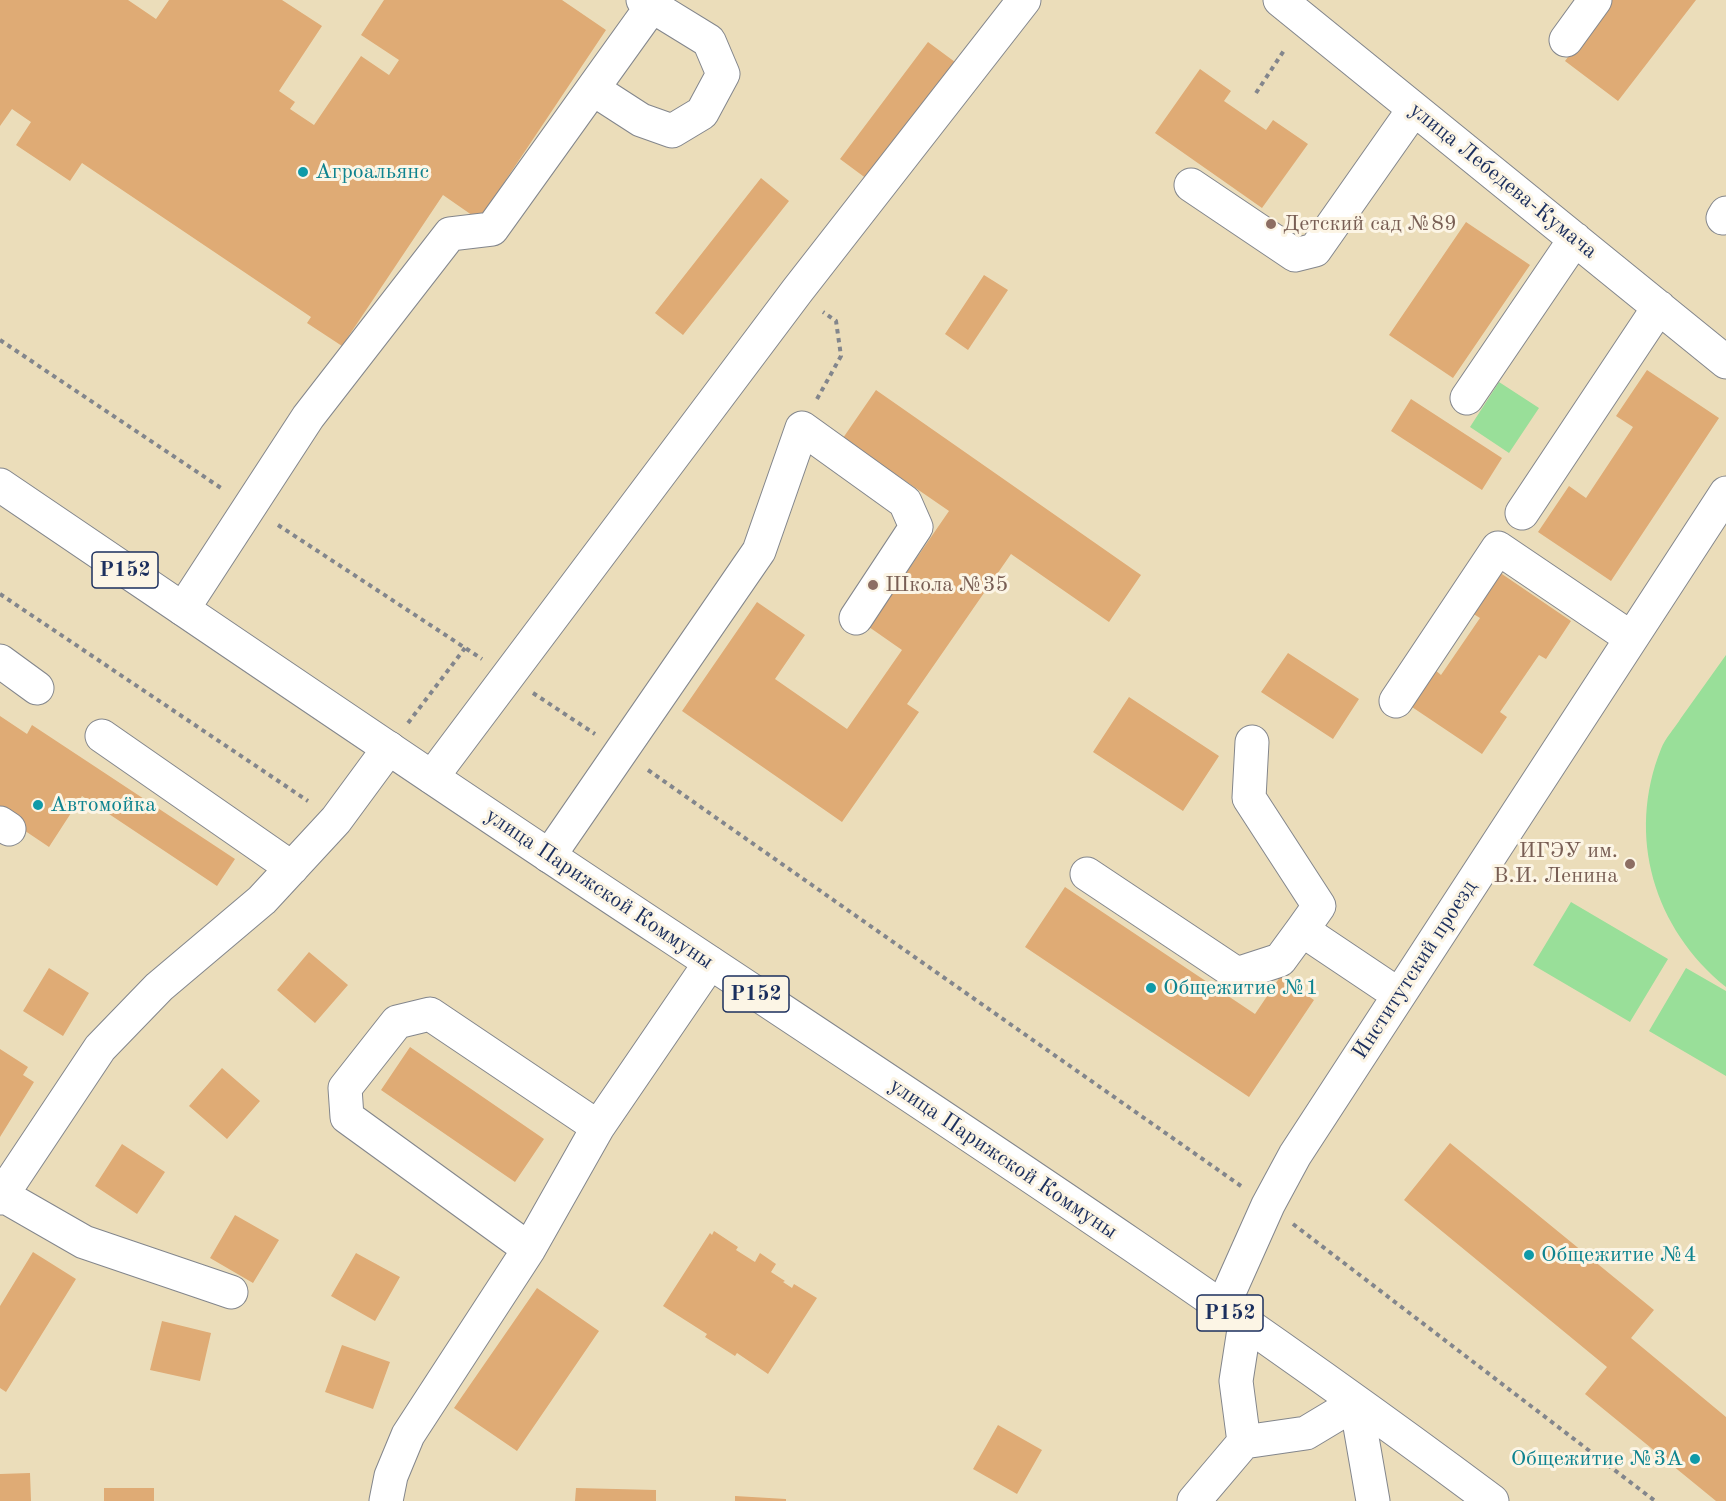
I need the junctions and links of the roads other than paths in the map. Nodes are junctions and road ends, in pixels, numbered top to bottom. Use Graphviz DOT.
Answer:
graph roads {
  1 [pos="1024,0"];
  2 [pos="1280,0"];
  3 [pos="1595,0"];
  4 [pos="648,3"];
  5 [pos="1566,40"];
  6 [pos="593,89"];
  7 [pos="1414,109"];
  8 [pos="1191,185"];
  9 [pos="1575,239"];
  10 [pos="1659,307"];
  11 [pos="1726,362"];
  12 [pos="1467,398"];
  13 [pos="2,490"];
  14 [pos="1726,493"];
  15 [pos="1522,513"];
  16 [pos="183,609"];
  17 [pos="856,618"];
  18 [pos="1631,638"];
  19 [pos="0,661"];
  20 [pos="37,688"];
  21 [pos="1396,701"];
  22 [pos="102,736"];
  23 [pos="1252,742"];
  24 [pos="390,748"];
  25 [pos="432,777"];
  26 [pos="549,856"];
  27 [pos="291,868"];
  28 [pos="1087,874"];
  29 [pos="1302,930"];
  30 [pos="710,963"];
  31 [pos="1399,995"];
  32 [pos="598,1127"];
  33 [pos="1,1196"];
  34 [pos="529,1250"];
  35 [pos="231,1292"];
  36 [pos="1233,1316"];
  37 [pos="1356,1403"];
  38 [pos="1245,1442"];
  39 [pos="386,1501"];
  40 [pos="1194,1501"];
  41 [pos="1373,1501"];
  42 [pos="1492,1501"];
  1 -- 25 [label="street"];
  2 -- 7 [label="street, улица Лебедева-Кумача"];
  3 -- 5 [label="street"];
  4 -- 6 [label="street"];
  4 -- 6 [label="street"];
  6 -- 16 [label="street"];
  7 -- 8 [label="street"];
  7 -- 9 [label="street, улица Лебедева-Кумача"];
  9 -- 10 [label="street, улица Лебедева-Кумача"];
  9 -- 12 [label="street"];
  10 -- 11 [label="street, улица Лебедева-Кумача"];
  10 -- 15 [label="street"];
  13 -- 16 [label="street, улица Парижской Коммуны / Р152"];
  14 -- 18 [label="street, Институтский проезд"];
  16 -- 24 [label="street, улица Парижской Коммуны / Р152"];
  17 -- 26 [label="street"];
  18 -- 21 [label="street"];
  18 -- 31 [label="street, Институтский проезд"];
  19 -- 20 [label="street"];
  22 -- 27 [label="street"];
  23 -- 29 [label="street"];
  24 -- 25 [label="street, улица Парижской Коммуны / Р152"];
  24 -- 27 [label="street"];
  25 -- 26 [label="street, улица Парижской Коммуны / Р152"];
  26 -- 30 [label="street, улица Парижской Коммуны / Р152"];
  27 -- 33 [label="street"];
  28 -- 29 [label="street"];
  29 -- 31 [label="street"];
  30 -- 32 [label="street"];
  30 -- 36 [label="street, улица Парижской Коммуны / Р152"];
  31 -- 36 [label="street, Институтский проезд"];
  32 -- 34 [label="street"];
  32 -- 34 [label="street"];
  33 -- 35 [label="street"];
  34 -- 39 [label="street"];
  36 -- 37 [label="street, улица Парижской Коммуны / Р152"];
  36 -- 38 [label="street, Институтский проезд"];
  37 -- 38 [label="street"];
  37 -- 41 [label="street"];
  37 -- 42 [label="street, улица Парижской Коммуны / Р152"];
  38 -- 40 [label="street"];
}
